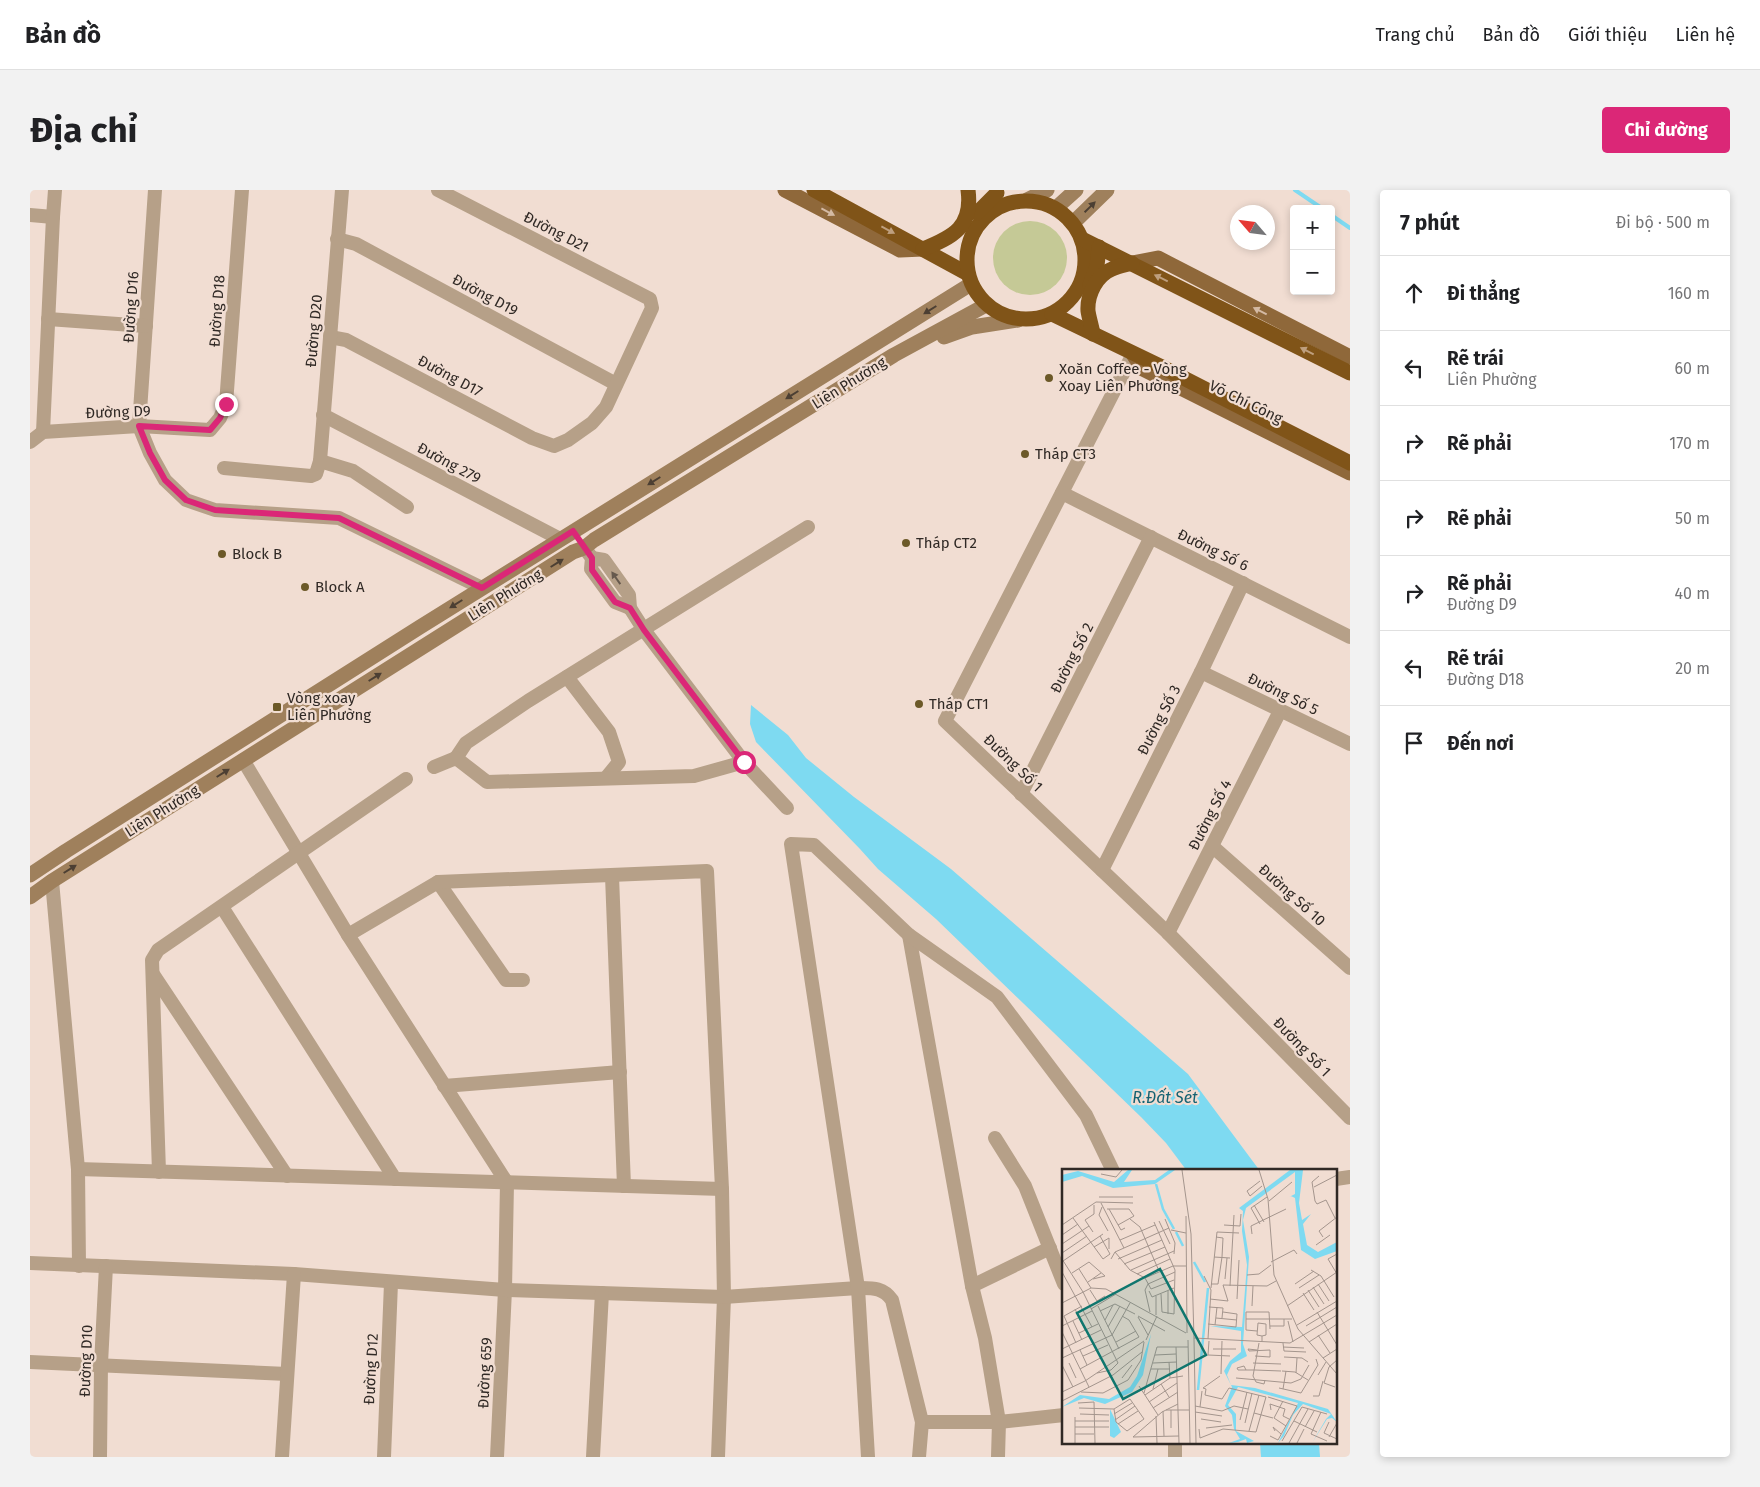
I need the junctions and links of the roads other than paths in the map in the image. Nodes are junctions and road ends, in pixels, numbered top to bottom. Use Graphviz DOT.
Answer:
graph roads {
  1 [pos="55,190"];
  2 [pos="156,190"];
  3 [pos="242,190"];
  4 [pos="342,190"];
  5 [pos="438,190"];
  6 [pos="785,190"];
  7 [pos="814,190"];
  8 [pos="968,190"];
  9 [pos="1047,190"];
  10 [pos="1076,190"];
  11 [pos="1107,190"];
  12 [pos="994,192"];
  13 [pos="1020,201"];
  14 [pos="1056,208"];
  15 [pos="30,215"];
  16 [pos="53,217"];
  17 [pos="1073,223"];
  18 [pos="1082,239"];
  19 [pos="337,240"];
  20 [pos="1099,247"];
  21 [pos="923,249"];
  22 [pos="1132,264"];
  23 [pos="965,275"];
  24 [pos="986,305"];
  25 [pos="1058,317"];
  26 [pos="48,319"];
  27 [pos="1018,320"];
  28 [pos="146,326"];
  29 [pos="1093,334"];
  30 [pos="330,337"];
  31 [pos="1132,354"];
  32 [pos="894,355"];
  33 [pos="1350,357"];
  34 [pos="1350,373"];
  35 [pos="616,384"];
  36 [pos="323,415"];
  37 [pos="139,426"];
  38 [pos="210,430"];
  39 [pos="43,432"];
  40 [pos="30,442"];
  41 [pos="1321,453"];
  42 [pos="1350,463"];
  43 [pos="224,468"];
  44 [pos="318,468"];
  45 [pos="1350,473"];
  46 [pos="1062,492"];
  47 [pos="408,507"];
  48 [pos="808,527"];
  49 [pos="573,531"];
  50 [pos="1151,537"];
  51 [pos="560,539"];
  52 [pos="588,553"];
  53 [pos="1243,583"];
  54 [pos="482,588"];
  55 [pos="644,630"];
  56 [pos="1350,637"];
  57 [pos="1201,672"];
  58 [pos="567,677"];
  59 [pos="1280,711"];
  60 [pos="1350,744"];
  61 [pos="456,758"];
  62 [pos="243,760"];
  63 [pos="744,762"];
  64 [pos="434,767"];
  65 [pos="606,778"];
  66 [pos="406,779"];
  67 [pos="1021,794"];
  68 [pos="788,808"];
  69 [pos="1212,846"];
  70 [pos="300,853"];
  71 [pos="1102,870"];
  72 [pos="30,875"];
  73 [pos="612,876"];
  74 [pos="52,881"];
  75 [pos="438,882"];
  76 [pos="30,897"];
  77 [pos="222,907"];
  78 [pos="1168,933"];
  79 [pos="348,935"];
  80 [pos="909,935"];
  81 [pos="1350,968"];
  82 [pos="152,974"];
  83 [pos="523,980"];
  84 [pos="620,1072"];
  85 [pos="444,1086"];
  86 [pos="1350,1118"];
  87 [pos="995,1138"];
  88 [pos="78,1169"];
  89 [pos="1112,1169"];
  90 [pos="159,1172"];
  91 [pos="288,1176"];
  92 [pos="395,1179"];
  93 [pos="507,1183"];
  94 [pos="624,1186"];
  95 [pos="722,1189"];
  96 [pos="1050,1248"];
  97 [pos="30,1263"];
  98 [pos="78,1266"];
  99 [pos="106,1266"];
  100 [pos="294,1274"];
  101 [pos="1062,1279"];
  102 [pos="391,1282"];
  103 [pos="972,1286"];
  104 [pos="858,1288"];
  105 [pos="505,1290"];
  106 [pos="602,1293"];
  107 [pos="724,1297"];
  108 [pos="30,1362"];
  109 [pos="101,1364"];
  110 [pos="287,1374"];
  111 [pos="1062,1415"];
  112 [pos="922,1422"];
  113 [pos="999,1422"];
  114 [pos="1175,1444"];
  115 [pos="100,1457"];
  116 [pos="282,1457"];
  117 [pos="384,1457"];
  118 [pos="497,1457"];
  119 [pos="594,1457"];
  120 [pos="718,1457"];
  121 [pos="868,1457"];
  122 [pos="919,1457"];
  123 [pos="998,1457"];
  124 [pos="1175,1457"];
  1 -- 16 [label="street"];
  2 -- 28 [label="street, Đường D16"];
  3 -- 38 [label="street, Đường D18"];
  4 -- 19 [label="street, Đường D20"];
  5 -- 35 [label="street, Đường D21"];
  6 -- 21 [label="main road, one-way"];
  7 -- 21 [label="highway, one-way"];
  8 -- 21 [label="highway"];
  9 -- 13 [label="street"];
  10 -- 14 [label="street"];
  17 -- 11 [label="street, one-way"];
  12 -- 13 [label="highway"];
  12 -- 23 [label="highway"];
  13 -- 14 [label="highway"];
  13 -- 23 [label="highway"];
  14 -- 17 [label="highway"];
  15 -- 16 [label="street"];
  16 -- 26 [label="street"];
  17 -- 18 [label="highway"];
  18 -- 20 [label="highway"];
  18 -- 25 [label="highway"];
  19 -- 30 [label="street, Đường D20"];
  19 -- 35 [label="street, Đường D19"];
  20 -- 22 [label="highway"];
  20 -- 25 [label="highway"];
  21 -- 23 [label="highway"];
  22 -- 29 [label="highway"];
  33 -- 22 [label="main road, one-way"];
  34 -- 22 [label="highway, one-way"];
  23 -- 24 [label="highway"];
  23 -- 49 [label="street, Liên Phường, one-way"];
  24 -- 27 [label="highway"];
  24 -- 32 [label="street, Liên Phường"];
  25 -- 27 [label="highway"];
  25 -- 29 [label="highway, Võ Chí Công"];
  26 -- 28 [label="street"];
  26 -- 39 [label="street"];
  27 -- 32 [label="street"];
  28 -- 37 [label="street, Đường D16"];
  29 -- 31 [label="highway, Võ Chí Công"];
  30 -- 35 [label="street, Đường D17"];
  30 -- 36 [label="street, Đường D20"];
  31 -- 41 [label="highway, Võ Chí Công"];
  31 -- 46 [label="street, Đường Số 1"];
  32 -- 52 [label="street, Liên Phường"];
  36 -- 44 [label="street, Đường D20"];
  36 -- 51 [label="street, Đường 279"];
  37 -- 38 [label="street, Đường D9"];
  37 -- 39 [label="street, Đường D9"];
  37 -- 54 [label="street"];
  39 -- 40 [label="street"];
  41 -- 42 [label="highway, Võ Chí Công"];
  41 -- 45 [label="main road, Võ Chí Công"];
  43 -- 44 [label="street"];
  44 -- 47 [label="street"];
  46 -- 50 [label="street, Đường Số 6"];
  46 -- 67 [label="street, Đường Số 1"];
  48 -- 55 [label="street"];
  49 -- 51 [label="street, Liên Phường"];
  49 -- 52 [label="street"];
  50 -- 53 [label="street, Đường Số 6"];
  50 -- 67 [label="street, Đường Số 2"];
  51 -- 54 [label="street, Liên Phường"];
  52 -- 55 [label="street"];
  62 -- 52 [label="street, Liên Phường, one-way"];
  53 -- 56 [label="street, Đường Số 6"];
  53 -- 57 [label="street, Đường Số 3"];
  54 -- 72 [label="street, Liên Phường, one-way"];
  55 -- 58 [label="street"];
  55 -- 63 [label="street"];
  57 -- 59 [label="street, Đường Số 5"];
  57 -- 71 [label="street, Đường Số 3"];
  58 -- 61 [label="street"];
  58 -- 65 [label="street"];
  59 -- 60 [label="street, Đường Số 5"];
  59 -- 69 [label="street, Đường Số 4"];
  61 -- 64 [label="street"];
  61 -- 65 [label="street"];
  62 -- 70 [label="street"];
  74 -- 62 [label="street, Liên Phường, one-way"];
  63 -- 65 [label="street"];
  63 -- 68 [label="street"];
  66 -- 70 [label="street"];
  67 -- 71 [label="street, Đường Số 1"];
  69 -- 78 [label="street, Đường Số 4"];
  69 -- 81 [label="street, Đường Số 10"];
  70 -- 77 [label="street"];
  70 -- 79 [label="street"];
  71 -- 78 [label="street, Đường Số 1"];
  73 -- 75 [label="street"];
  73 -- 84 [label="street"];
  73 -- 95 [label="street"];
  74 -- 76 [label="street, Liên Phường"];
  74 -- 88 [label="street"];
  75 -- 79 [label="street"];
  75 -- 83 [label="street"];
  77 -- 82 [label="street"];
  77 -- 92 [label="street"];
  78 -- 86 [label="street, Đường Số 1"];
  79 -- 85 [label="street"];
  80 -- 89 [label="street"];
  80 -- 103 [label="street"];
  80 -- 104 [label="street"];
  82 -- 90 [label="street"];
  82 -- 91 [label="street"];
  84 -- 85 [label="street"];
  84 -- 94 [label="street"];
  85 -- 93 [label="street"];
  87 -- 96 [label="street"];
  88 -- 90 [label="street"];
  88 -- 98 [label="street"];
  90 -- 91 [label="street"];
  91 -- 92 [label="street"];
  92 -- 93 [label="street"];
  93 -- 94 [label="street"];
  93 -- 105 [label="street, Đường 659"];
  94 -- 95 [label="street"];
  95 -- 107 [label="street"];
  96 -- 101 [label="street"];
  96 -- 103 [label="street"];
  97 -- 98 [label="street"];
  98 -- 99 [label="street"];
  99 -- 100 [label="street"];
  99 -- 109 [label="street, Đường D10"];
  100 -- 102 [label="street"];
  100 -- 110 [label="street"];
  102 -- 105 [label="street"];
  102 -- 117 [label="street, Đường D12"];
  103 -- 113 [label="street"];
  104 -- 107 [label="street"];
  104 -- 112 [label="street"];
  104 -- 121 [label="street"];
  105 -- 106 [label="street"];
  105 -- 118 [label="street, Đường 659"];
  106 -- 107 [label="street"];
  106 -- 119 [label="street"];
  107 -- 120 [label="street"];
  108 -- 109 [label="street"];
  109 -- 110 [label="street"];
  109 -- 115 [label="street, Đường D10"];
  110 -- 116 [label="street"];
  111 -- 113 [label="street"];
  112 -- 113 [label="street"];
  112 -- 122 [label="street"];
  113 -- 123 [label="street"];
  114 -- 124 [label="street"];
}
